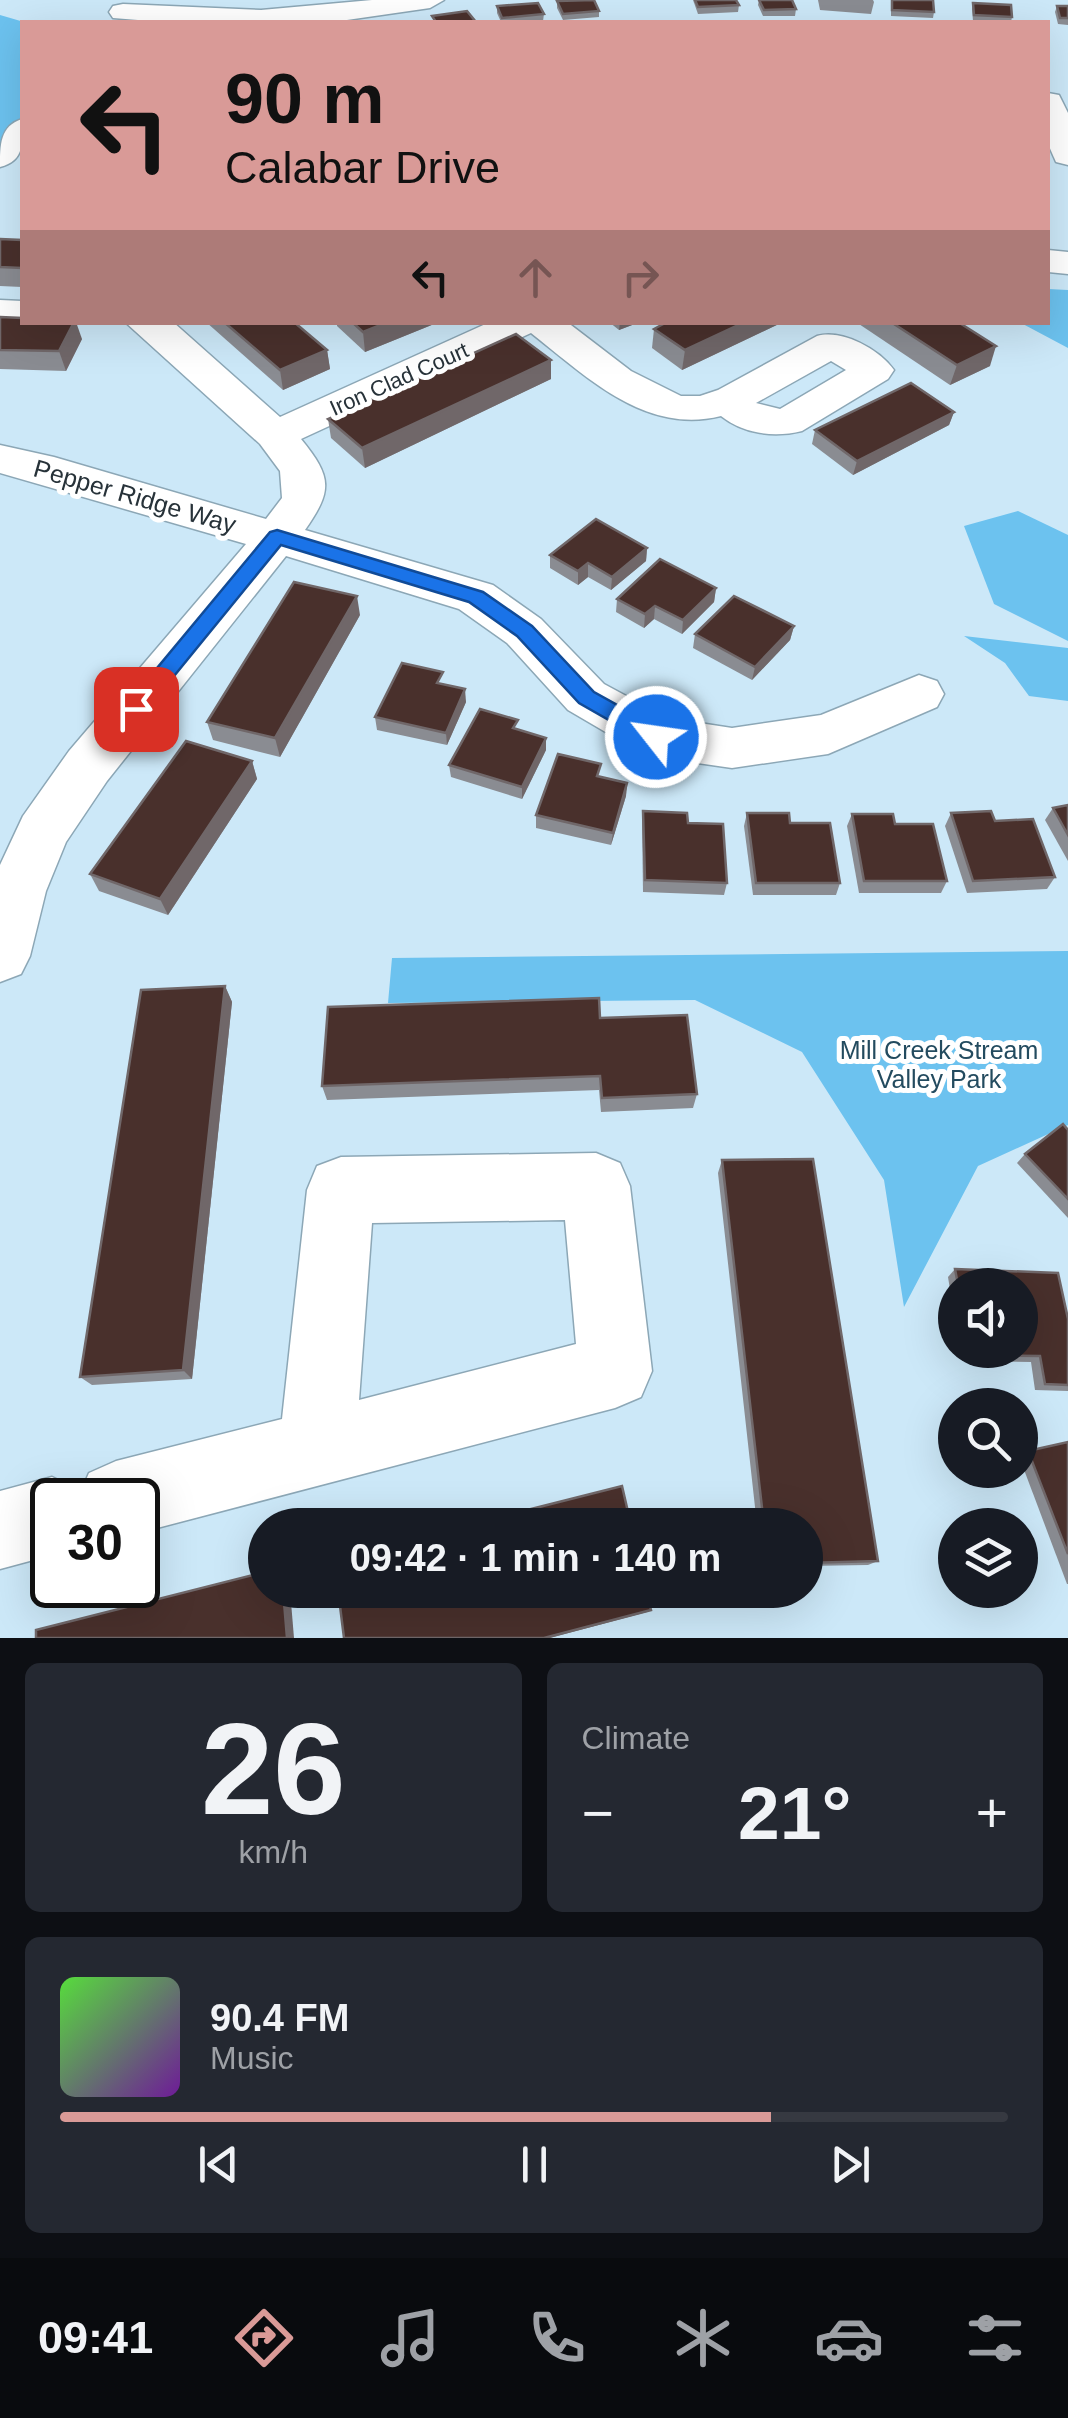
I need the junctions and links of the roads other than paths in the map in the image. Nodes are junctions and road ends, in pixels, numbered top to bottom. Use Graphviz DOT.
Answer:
graph roads {
  1 [pos="430,0"];
  2 [pos="123,12"];
  3 [pos="359,17"];
  4 [pos="1050,105"];
  5 [pos="20,132"];
  6 [pos="1068,155"];
  7 [pos="0,157"];
  8 [pos="150,325"];
  9 [pos="516,325"];
  10 [pos="546,325"];
  11 [pos="726,400"];
  12 [pos="274,435"];
  13 [pos="0,459"];
  14 [pos="277,537"];
  15 [pos="919,694"];
  16 [pos="0,956"];
  17 [pos="317,1448"];
  18 [pos="160,1489"];
  19 [pos="30,1522"];
  20 [pos="0,1530"];
  1 -- 3 [label="street"];
  2 -- 3 [label="street"];
  4 -- 6 [label="street"];
  5 -- 7 [label="street"];
  8 -- 12 [label="street"];
  9 -- 12 [label="street, Iron Clad Court"];
  10 -- 11 [label="street"];
  12 -- 14 [label="street"];
  13 -- 14 [label="street, Pepper Ridge Way"];
  14 -- 15 [label="street, Pepper Ridge Way"];
  14 -- 16 [label="street"];
  17 -- 17 [label="street"];
  17 -- 18 [label="street"];
  19 -- 20 [label="street"];
}
